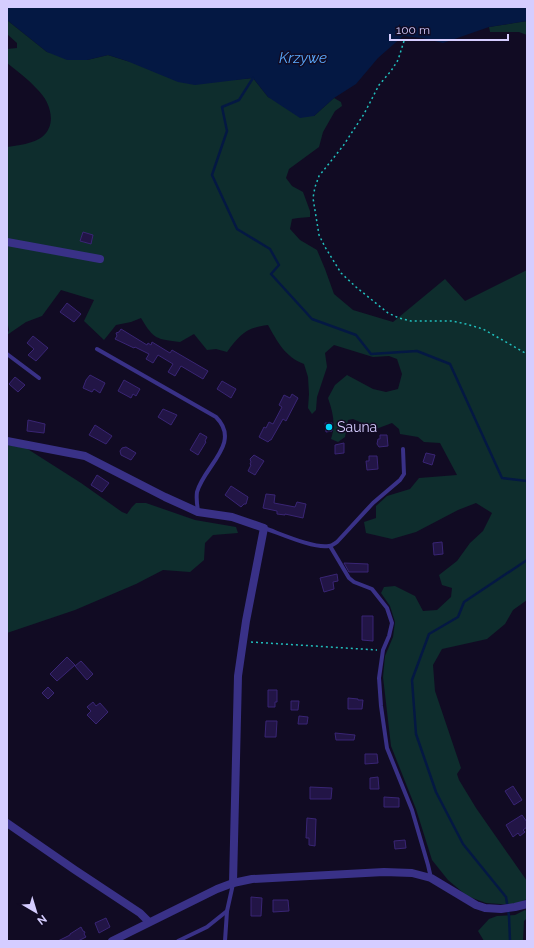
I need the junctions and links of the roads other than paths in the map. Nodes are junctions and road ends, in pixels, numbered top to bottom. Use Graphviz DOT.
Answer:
graph roads {
  1 [pos="7,242"];
  2 [pos="100,259"];
  3 [pos="97,349"];
  4 [pos="7,354"];
  5 [pos="39,378"];
  6 [pos="7,441"];
  7 [pos="402,449"];
  8 [pos="198,512"];
  9 [pos="264,528"];
  10 [pos="330,546"];
  11 [pos="7,823"];
  12 [pos="431,878"];
  13 [pos="233,883"];
  14 [pos="527,904"];
  15 [pos="227,911"];
  16 [pos="149,922"];
  17 [pos="112,941"];
  18 [pos="178,941"];
  19 [pos="225,941"];
  1 -- 2 [label="street"];
  3 -- 8 [label="lane"];
  4 -- 5 [label="lane"];
  6 -- 8 [label="street"];
  7 -- 10 [label="lane"];
  8 -- 9 [label="street"];
  9 -- 10 [label="lane"];
  9 -- 13 [label="street"];
  10 -- 12 [label="lane"];
  11 -- 16 [label="street"];
  12 -- 13 [label="street"];
  12 -- 14 [label="street"];
  13 -- 15 [label="lane"];
  13 -- 16 [label="street"];
  15 -- 18 [label="lane"];
  15 -- 19 [label="lane"];
  16 -- 17 [label="street"];
}
